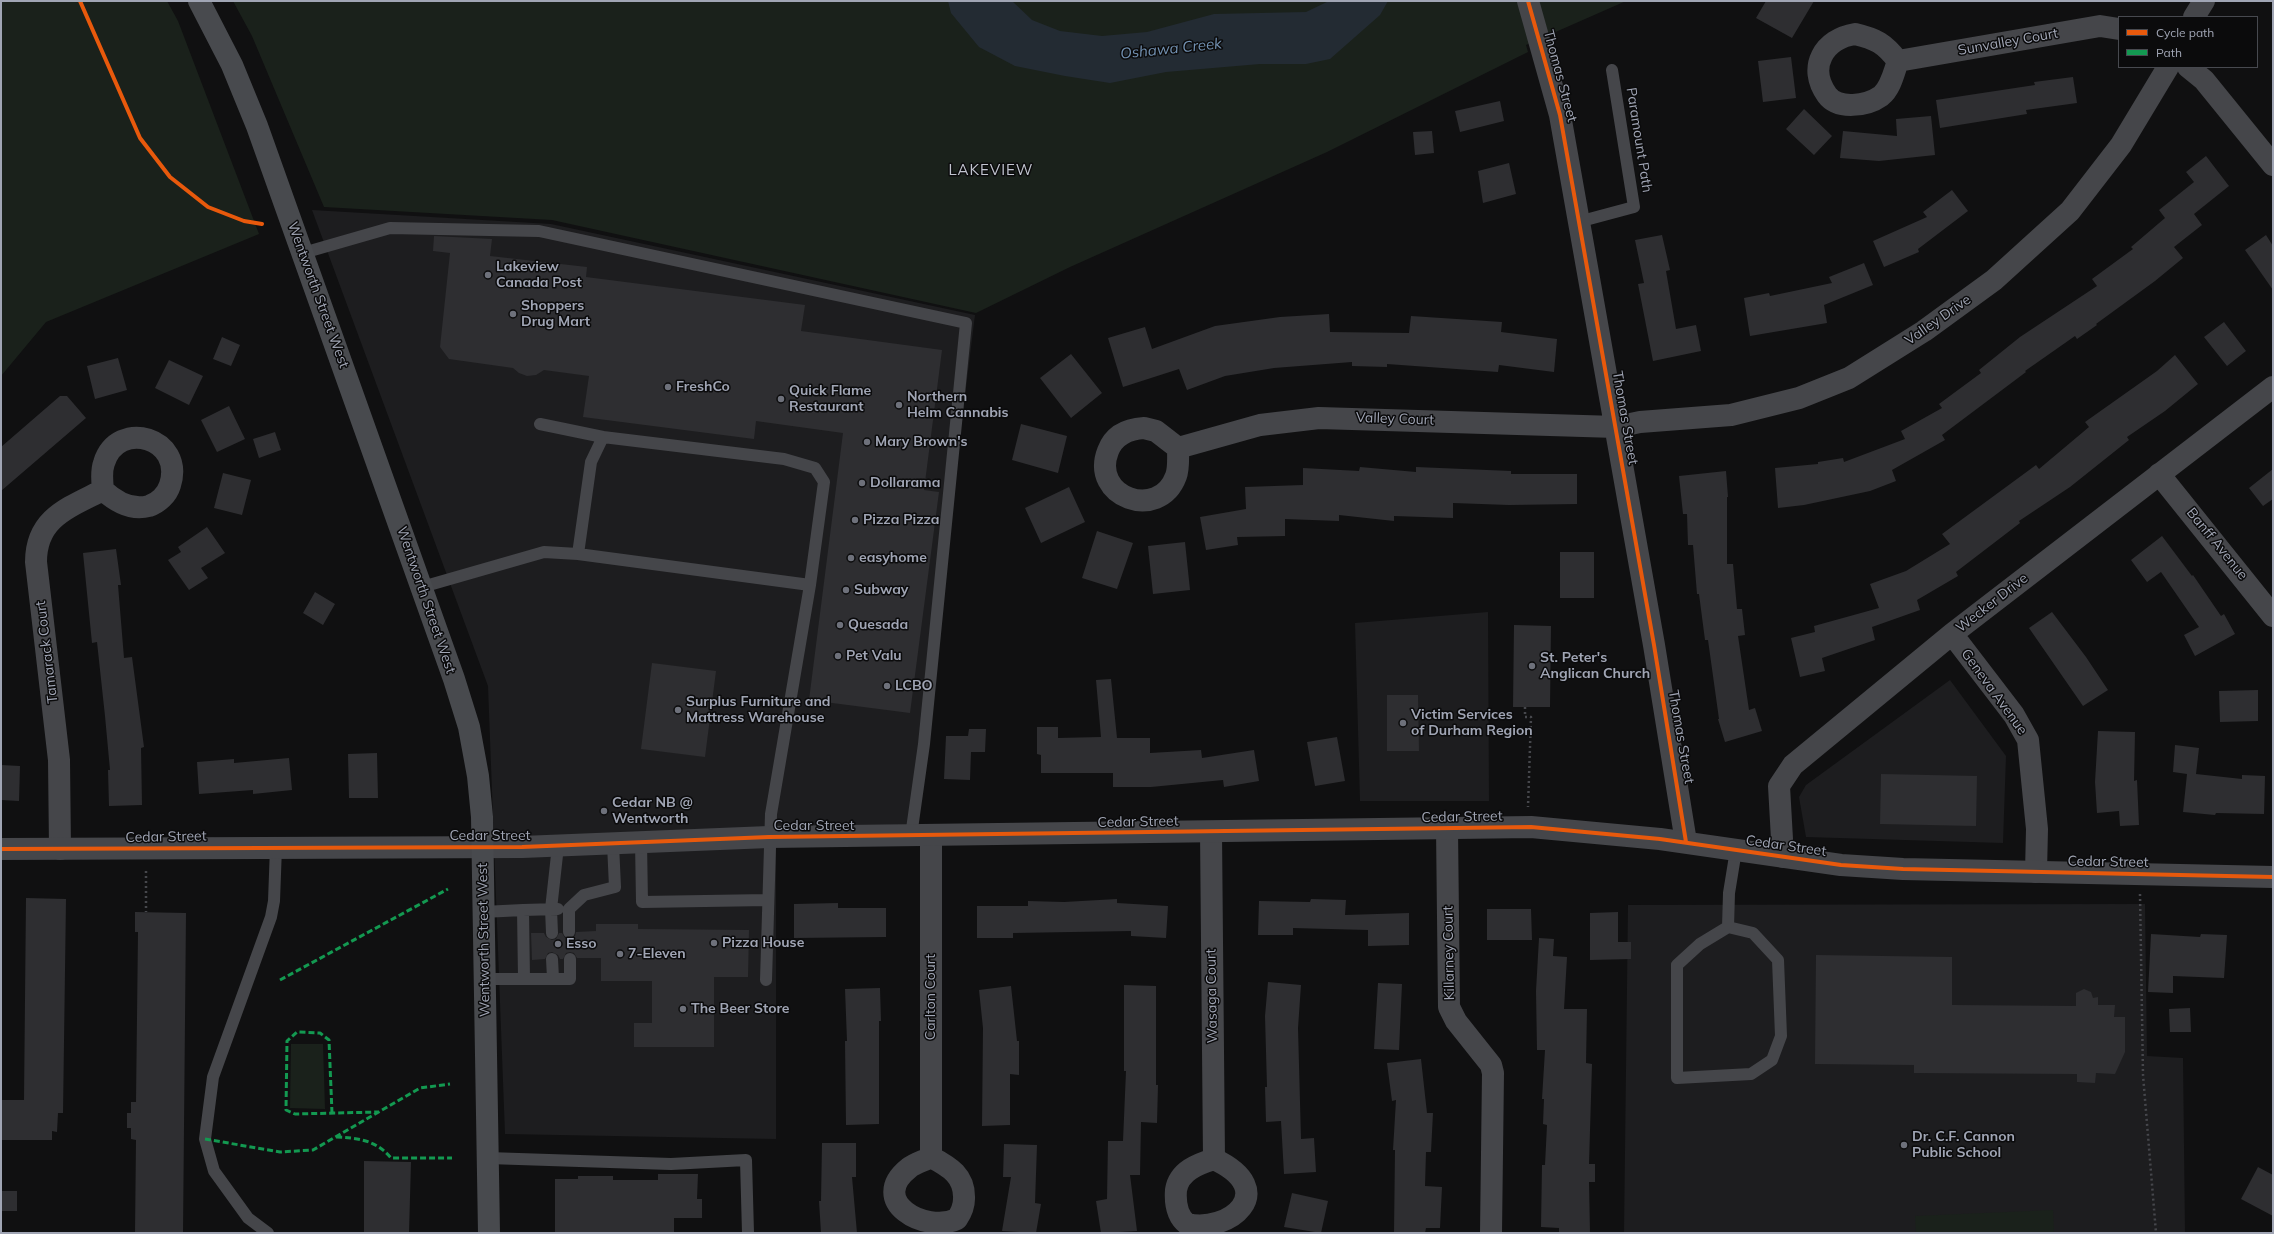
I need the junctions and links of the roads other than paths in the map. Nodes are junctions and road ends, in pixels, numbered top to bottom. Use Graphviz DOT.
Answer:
graph roads {
  1 [pos="199,1"];
  2 [pos="1528,1"];
  3 [pos="2204,1"];
  4 [pos="2195,16"];
  5 [pos="2118,29"];
  6 [pos="1898,61"];
  7 [pos="2167,68"];
  8 [pos="2189,68"];
  9 [pos="1612,70"];
  10 [pos="2273,165"];
  11 [pos="1578,222"];
  12 [pos="303,253"];
  13 [pos="2273,387"];
  14 [pos="540,424"];
  15 [pos="1616,427"];
  16 [pos="603,437"];
  17 [pos="1178,448"];
  18 [pos="2159,474"];
  19 [pos="102,490"];
  20 [pos="578,554"];
  21 [pos="810,585"];
  22 [pos="422,587"];
  23 [pos="2273,616"];
  24 [pos="1952,634"];
  25 [pos="1447,828"];
  26 [pos="1211,832"];
  27 [pos="921,836"];
  28 [pos="769,837"];
  29 [pos="641,842"];
  30 [pos="1686,842"];
  31 [pos="613,844"];
  32 [pos="558,846"];
  33 [pos="276,847"];
  34 [pos="482,847"];
  35 [pos="1,849"];
  36 [pos="60,849"];
  37 [pos="1736,850"];
  38 [pos="1783,857"];
  39 [pos="2036,872"];
  40 [pos="2273,877"];
  41 [pos="768,900"];
  42 [pos="552,909"];
  43 [pos="570,909"];
  44 [pos="524,910"];
  45 [pos="483,912"];
  46 [pos="1728,927"];
  47 [pos="569,932"];
  48 [pos="552,933"];
  49 [pos="552,959"];
  50 [pos="570,959"];
  51 [pos="524,978"];
  52 [pos="552,978"];
  53 [pos="485,979"];
  54 [pos="766,980"];
  55 [pos="931,1157"];
  56 [pos="488,1158"];
  57 [pos="1214,1159"];
  58 [pos="268,1233"];
  59 [pos="489,1233"];
  60 [pos="748,1233"];
  61 [pos="1491,1233"];
  1 -- 12 [label="main road, Wentworth Street West"];
  2 -- 11 [label="street, Thomas Street"];
  3 -- 4 [label="street"];
  5 -- 6 [label="street, Sunvalley Court"];
  7 -- 15 [label="street, Valley Drive"];
  8 -- 10 [label="street"];
  9 -- 11 [label="lane, Paramount Path"];
  11 -- 15 [label="street, Thomas Street"];
  12 -- 22 [label="main road, Wentworth Street West"];
  12 -- 27 [label="lane"];
  13 -- 18 [label="street, Wecker Drive"];
  14 -- 16 [label="lane"];
  15 -- 17 [label="street, Valley Court"];
  15 -- 30 [label="street, Thomas Street"];
  16 -- 20 [label="lane"];
  16 -- 21 [label="lane"];
  18 -- 23 [label="street, Banff Avenue"];
  18 -- 24 [label="street, Wecker Drive"];
  19 -- 36 [label="street, Tamarack Court"];
  20 -- 21 [label="lane"];
  20 -- 22 [label="lane"];
  21 -- 28 [label="lane"];
  22 -- 34 [label="main road, Wentworth Street West"];
  24 -- 38 [label="street, Wecker Drive"];
  24 -- 39 [label="street, Geneva Avenue"];
  25 -- 26 [label="street, Cedar Street"];
  25 -- 30 [label="street, Cedar Street"];
  25 -- 61 [label="street, Killarney Court"];
  26 -- 27 [label="street, Cedar Street"];
  26 -- 57 [label="street, Wasaga Court"];
  27 -- 28 [label="street, Cedar Street"];
  27 -- 55 [label="street, Carlton Court"];
  28 -- 29 [label="street, Cedar Street"];
  28 -- 41 [label="lane"];
  29 -- 31 [label="street, Cedar Street"];
  29 -- 41 [label="lane"];
  30 -- 37 [label="street, Cedar Street"];
  31 -- 32 [label="street, Cedar Street"];
  31 -- 43 [label="lane"];
  32 -- 34 [label="street, Cedar Street"];
  32 -- 42 [label="lane"];
  33 -- 34 [label="street, Cedar Street"];
  33 -- 36 [label="street, Cedar Street"];
  33 -- 58 [label="lane"];
  34 -- 45 [label="main road, Wentworth Street West"];
  35 -- 36 [label="street, Cedar Street"];
  37 -- 38 [label="street, Cedar Street"];
  37 -- 46 [label="lane"];
  38 -- 39 [label="street, Cedar Street"];
  39 -- 40 [label="street, Cedar Street"];
  41 -- 54 [label="lane"];
  42 -- 43 [label="lane"];
  42 -- 44 [label="lane"];
  42 -- 48 [label="lane"];
  43 -- 47 [label="lane"];
  44 -- 45 [label="lane"];
  44 -- 51 [label="lane"];
  45 -- 53 [label="main road, Wentworth Street West"];
  46 -- 46 [label="lane"];
  49 -- 52 [label="lane"];
  50 -- 52 [label="lane"];
  51 -- 52 [label="lane"];
  51 -- 53 [label="lane"];
  53 -- 56 [label="main road, Wentworth Street West"];
  56 -- 59 [label="main road, Wentworth Street West"];
  56 -- 60 [label="lane"];
}
